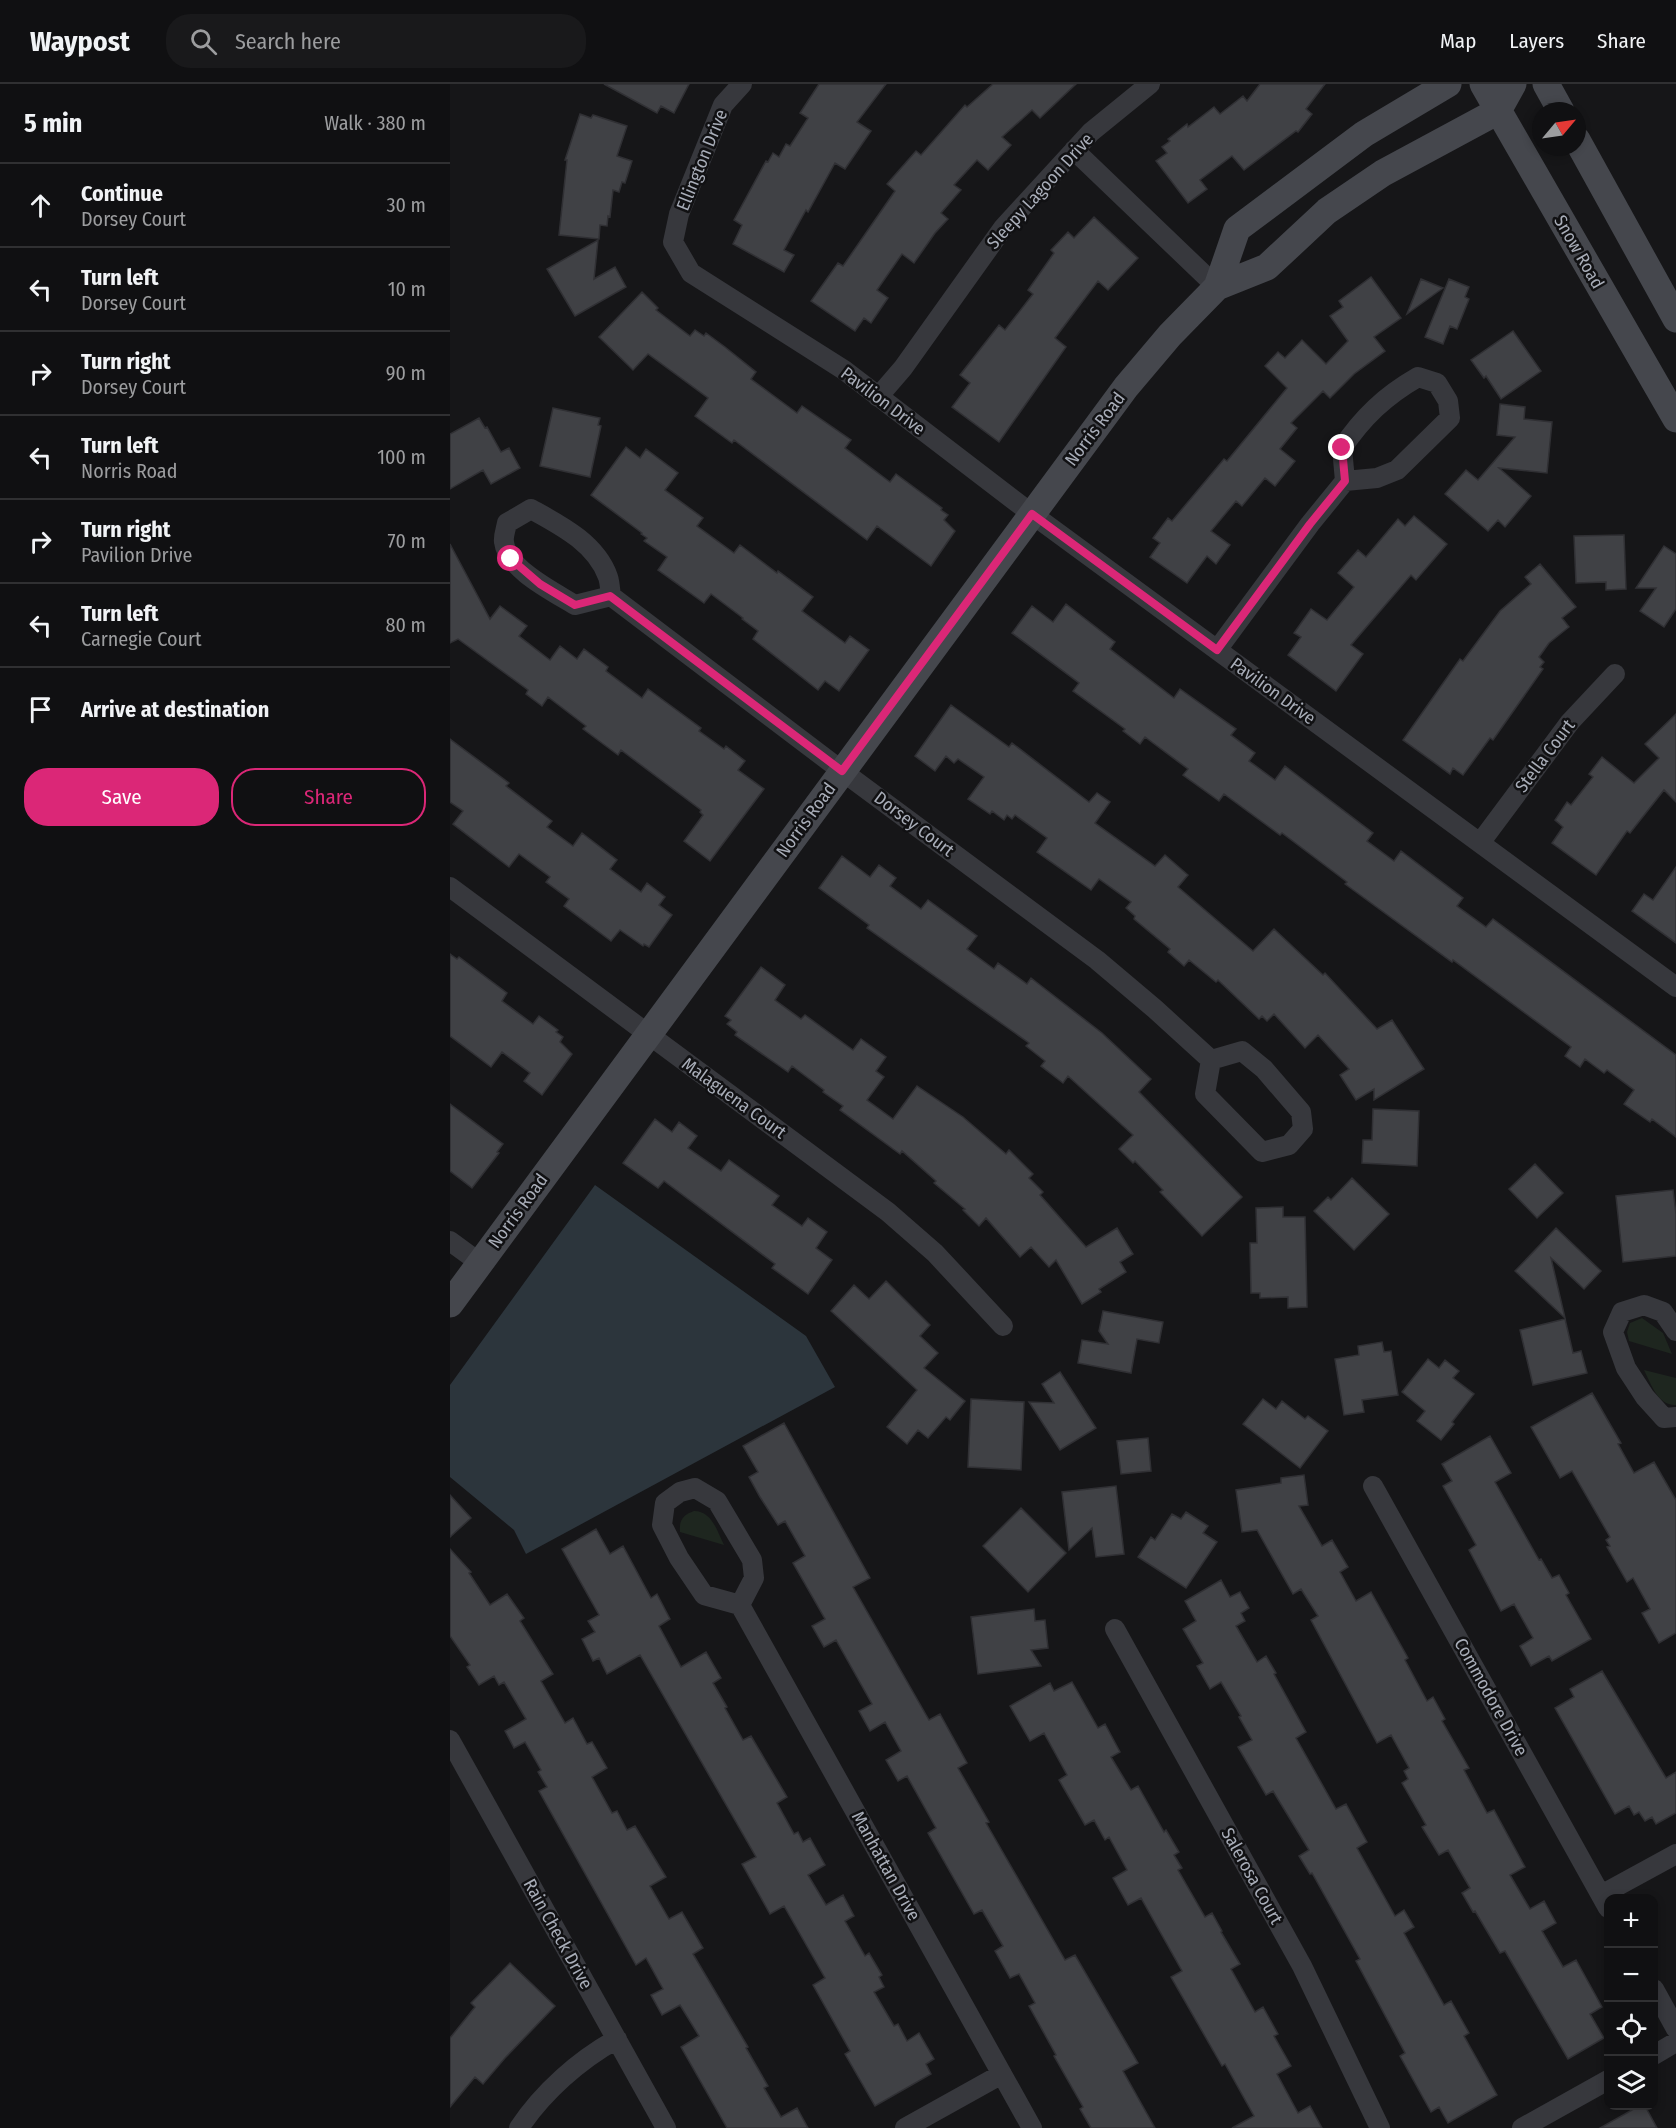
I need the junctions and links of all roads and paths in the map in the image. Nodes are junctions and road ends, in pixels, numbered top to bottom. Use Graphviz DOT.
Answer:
graph roads {
  1 [pos="742,84"];
  2 [pos="1150,84"];
  3 [pos="1448,84"];
  4 [pos="1483,84"];
  5 [pos="1513,84"];
  6 [pos="1546,84"];
  7 [pos="1556,102"];
  8 [pos="1498,111"];
  9 [pos="1074,150"];
  10 [pos="1586,156"];
  11 [pos="673,242"];
  12 [pos="1217,287"];
  13 [pos="1676,319"];
  14 [pos="878,397"];
  15 [pos="1676,419"];
  16 [pos="1345,481"];
  17 [pos="1032,514"];
  18 [pos="610,596"];
  19 [pos="1217,650"];
  20 [pos="1615,674"];
  21 [pos="842,771"];
  22 [pos="1480,843"];
  23 [pos="450,887"];
  24 [pos="1676,987"];
  25 [pos="648,1035"];
  26 [pos="1211,1060"];
  27 [pos="450,1241"];
  28 [pos="480,1263"];
  29 [pos="450,1304"];
  30 [pos="1003,1326"];
  31 [pos="1676,1331"];
  32 [pos="1676,1417"];
  33 [pos="1373,1486"];
  34 [pos="740,1605"];
  35 [pos="1115,1629"];
  36 [pos="450,1740"];
  37 [pos="1676,1854"];
  38 [pos="1617,1894"];
  39 [pos="1604,1900"];
  40 [pos="1658,1998"];
  41 [pos="1676,2029"];
  42 [pos="617,2039"];
  43 [pos="1676,2042"];
  44 [pos="1658,2052"];
  45 [pos="1002,2074"];
  46 [pos="1604,2082"];
  47 [pos="519,2128"];
  48 [pos="666,2128"];
  49 [pos="905,2128"];
  50 [pos="1032,2128"];
  51 [pos="1380,2128"];
  52 [pos="1522,2128"];
  1 -- 11 [label="street, Ellington Drive"];
  2 -- 9 [label="street, Sleepy Lagoon Drive"];
  3 -- 12 [label="street, Norris Road"];
  4 -- 8 [label="street, Snow Road"];
  5 -- 8 [label="street"];
  6 -- 7 [label="street"];
  8 -- 12 [label="street, Norris Road"];
  8 -- 15 [label="street, Snow Road"];
  9 -- 12 [label="street"];
  9 -- 14 [label="street, Sleepy Lagoon Drive"];
  10 -- 13 [label="street"];
  11 -- 14 [label="street, Pavilion Drive"];
  12 -- 17 [label="street, Norris Road"];
  14 -- 17 [label="street, Pavilion Drive"];
  16 -- 16 [label="street"];
  16 -- 19 [label="street"];
  17 -- 19 [label="street, Pavilion Drive"];
  17 -- 21 [label="street, Norris Road"];
  18 -- 18 [label="street"];
  18 -- 21 [label="street, Dorsey Court"];
  19 -- 22 [label="street, Pavilion Drive"];
  20 -- 22 [label="street, Stella Court"];
  21 -- 25 [label="street, Norris Road"];
  21 -- 26 [label="street, Dorsey Court"];
  22 -- 24 [label="street, Pavilion Drive"];
  23 -- 25 [label="street, Malaguena Court"];
  25 -- 28 [label="street, Norris Road"];
  25 -- 30 [label="street, Malaguena Court"];
  26 -- 26 [label="street"];
  27 -- 28 [label="street"];
  28 -- 29 [label="street, Norris Road"];
  31 -- 32 [label="street"];
  33 -- 39 [label="street, Commodore Drive"];
  34 -- 34 [label="street"];
  34 -- 45 [label="street, Manhattan Drive"];
  35 -- 51 [label="street, Salerosa Court"];
  36 -- 42 [label="street, Rain Check Drive"];
  37 -- 38 [label="street"];
  40 -- 41 [label="street"];
  42 -- 47 [label="street"];
  42 -- 48 [label="street, Rain Check Drive"];
  43 -- 44 [label="street"];
  45 -- 49 [label="street"];
  45 -- 50 [label="street, Manhattan Drive"];
  46 -- 52 [label="street"];
}
